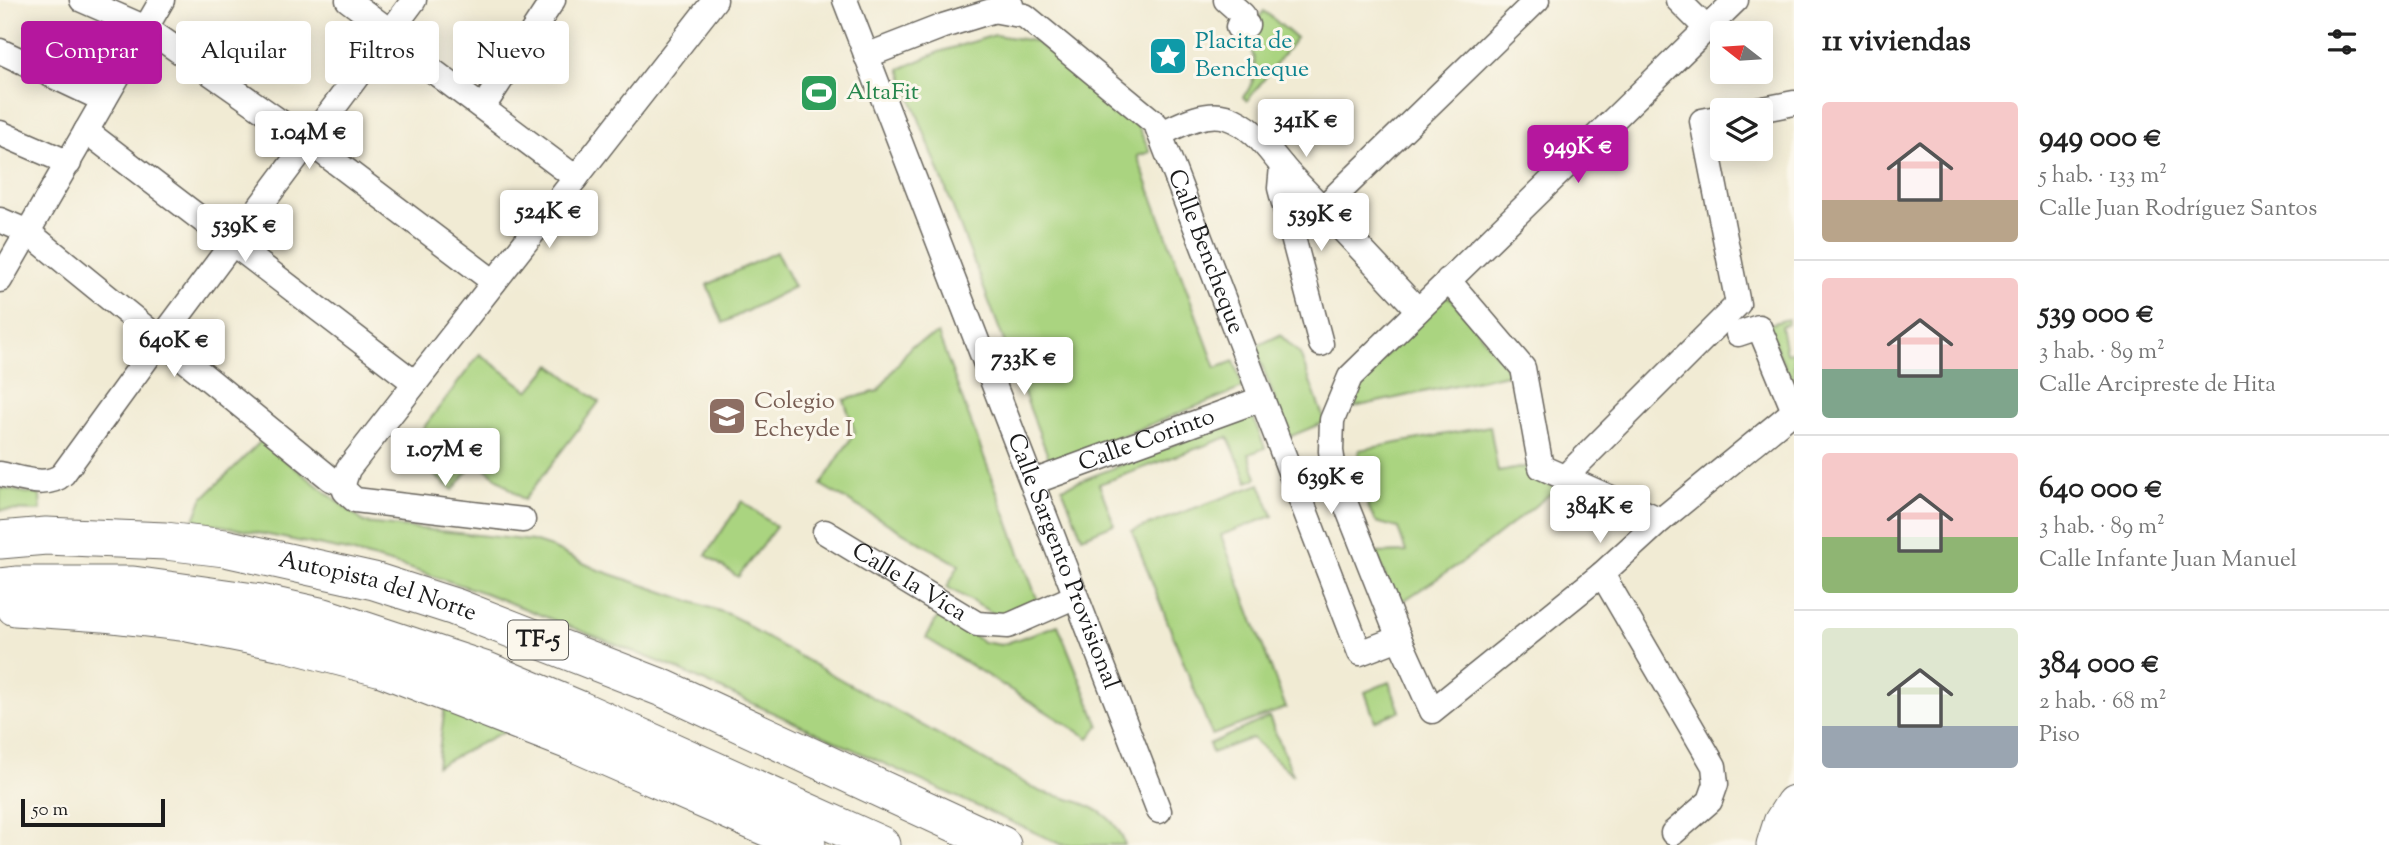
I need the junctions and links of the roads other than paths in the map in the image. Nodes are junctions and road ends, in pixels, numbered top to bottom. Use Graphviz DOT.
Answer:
graph roads {
  1 [pos="82,0"];
  2 [pos="162,0"];
  3 [pos="348,0"];
  4 [pos="414,0"];
  5 [pos="553,0"];
  6 [pos="715,0"];
  7 [pos="845,0"];
  8 [pos="1025,0"];
  9 [pos="1226,0"];
  10 [pos="1537,0"];
  11 [pos="1678,0"];
  12 [pos="1735,0"];
  13 [pos="998,11"];
  14 [pos="1249,12"];
  15 [pos="130,21"];
  16 [pos="150,21"];
  17 [pos="376,21"];
  18 [pos="399,21"];
  19 [pos="1707,29"];
  20 [pos="162,39"];
  21 [pos="0,51"];
  22 [pos="866,56"];
  23 [pos="439,75"];
  24 [pos="113,84"];
  25 [pos="352,84"];
  26 [pos="104,100"];
  27 [pos="1794,103"];
  28 [pos="483,107"];
  29 [pos="1773,107"];
  30 [pos="1710,119"];
  31 [pos="86,131"];
  32 [pos="0,133"];
  33 [pos="1160,134"];
  34 [pos="309,142"];
  35 [pos="1710,160"];
  36 [pos="1710,161"];
  37 [pos="69,163"];
  38 [pos="1282,166"];
  39 [pos="576,178"];
  40 [pos="1322,209"];
  41 [pos="0,220"];
  42 [pos="28,232"];
  43 [pos="233,242"];
  44 [pos="0,280"];
  45 [pos="1448,280"];
  46 [pos="494,282"];
  47 [pos="1418,310"];
  48 [pos="1738,334"];
  49 [pos="161,339"];
  50 [pos="1321,344"];
  51 [pos="415,383"];
  52 [pos="1261,400"];
  53 [pos="1794,411"];
  54 [pos="0,474"];
  55 [pos="1564,478"];
  56 [pos="1033,482"];
  57 [pos="343,484"];
  58 [pos="523,520"];
  59 [pos="1661,520"];
  60 [pos="0,526"];
  61 [pos="825,532"];
  62 [pos="46,536"];
  63 [pos="0,540"];
  64 [pos="1602,574"];
  65 [pos="0,587"];
  66 [pos="1074,597"];
  67 [pos="0,607"];
  68 [pos="1399,638"];
  69 [pos="1159,811"];
  70 [pos="1673,833"];
  71 [pos="796,843"];
  72 [pos="881,845"];
  73 [pos="1002,845"];
  1 -- 15 [label="street"];
  2 -- 16 [label="street"];
  3 -- 17 [label="street"];
  4 -- 18 [label="street"];
  5 -- 28 [label="street"];
  6 -- 39 [label="street"];
  7 -- 22 [label="street, Calle Sargento Provisional"];
  8 -- 13 [label="street"];
  9 -- 14 [label="street"];
  10 -- 40 [label="street"];
  11 -- 19 [label="street"];
  12 -- 19 [label="street"];
  13 -- 22 [label="street"];
  13 -- 33 [label="street, Calle Bencheque"];
  19 -- 45 [label="street"];
  20 -- 34 [label="street"];
  21 -- 26 [label="street"];
  22 -- 56 [label="street, Calle Sargento Provisional"];
  23 -- 28 [label="street"];
  24 -- 26 [label="street"];
  25 -- 34 [label="street"];
  26 -- 31 [label="street"];
  27 -- 29 [label="street"];
  28 -- 39 [label="street"];
  30 -- 35 [label="street"];
  31 -- 37 [label="street"];
  31 -- 43 [label="street"];
  32 -- 37 [label="street"];
  33 -- 38 [label="street"];
  33 -- 52 [label="street, Calle Bencheque"];
  34 -- 43 [label="street"];
  34 -- 46 [label="street"];
  36 -- 55 [label="street"];
  37 -- 42 [label="street"];
  38 -- 40 [label="street"];
  38 -- 50 [label="street"];
  39 -- 46 [label="street"];
  40 -- 47 [label="street"];
  41 -- 42 [label="street"];
  42 -- 44 [label="street"];
  42 -- 49 [label="street"];
  43 -- 49 [label="street"];
  43 -- 51 [label="street"];
  45 -- 47 [label="street"];
  45 -- 55 [label="street"];
  46 -- 51 [label="street"];
  47 -- 68 [label="street"];
  48 -- 53 [label="street"];
  49 -- 54 [label="street"];
  49 -- 57 [label="street"];
  51 -- 57 [label="street"];
  52 -- 56 [label="street, Calle Corinto"];
  52 -- 68 [label="street, Calle Bencheque"];
  53 -- 59 [label="street"];
  55 -- 59 [label="street"];
  56 -- 66 [label="street, Calle Sargento Provisional"];
  57 -- 58 [label="street"];
  59 -- 64 [label="street"];
  60 -- 62 [label="highway"];
  61 -- 66 [label="street, Calle la Vica"];
  62 -- 63 [label="highway, Autopista del Norte / TF-5"];
  62 -- 73 [label="highway, Autopista del Norte / TF-5"];
  64 -- 68 [label="street"];
  64 -- 70 [label="street"];
  65 -- 72 [label="highway, Autopista del Norte / TF-5"];
  66 -- 69 [label="street, Calle Sargento Provisional"];
  67 -- 71 [label="highway"];
}
